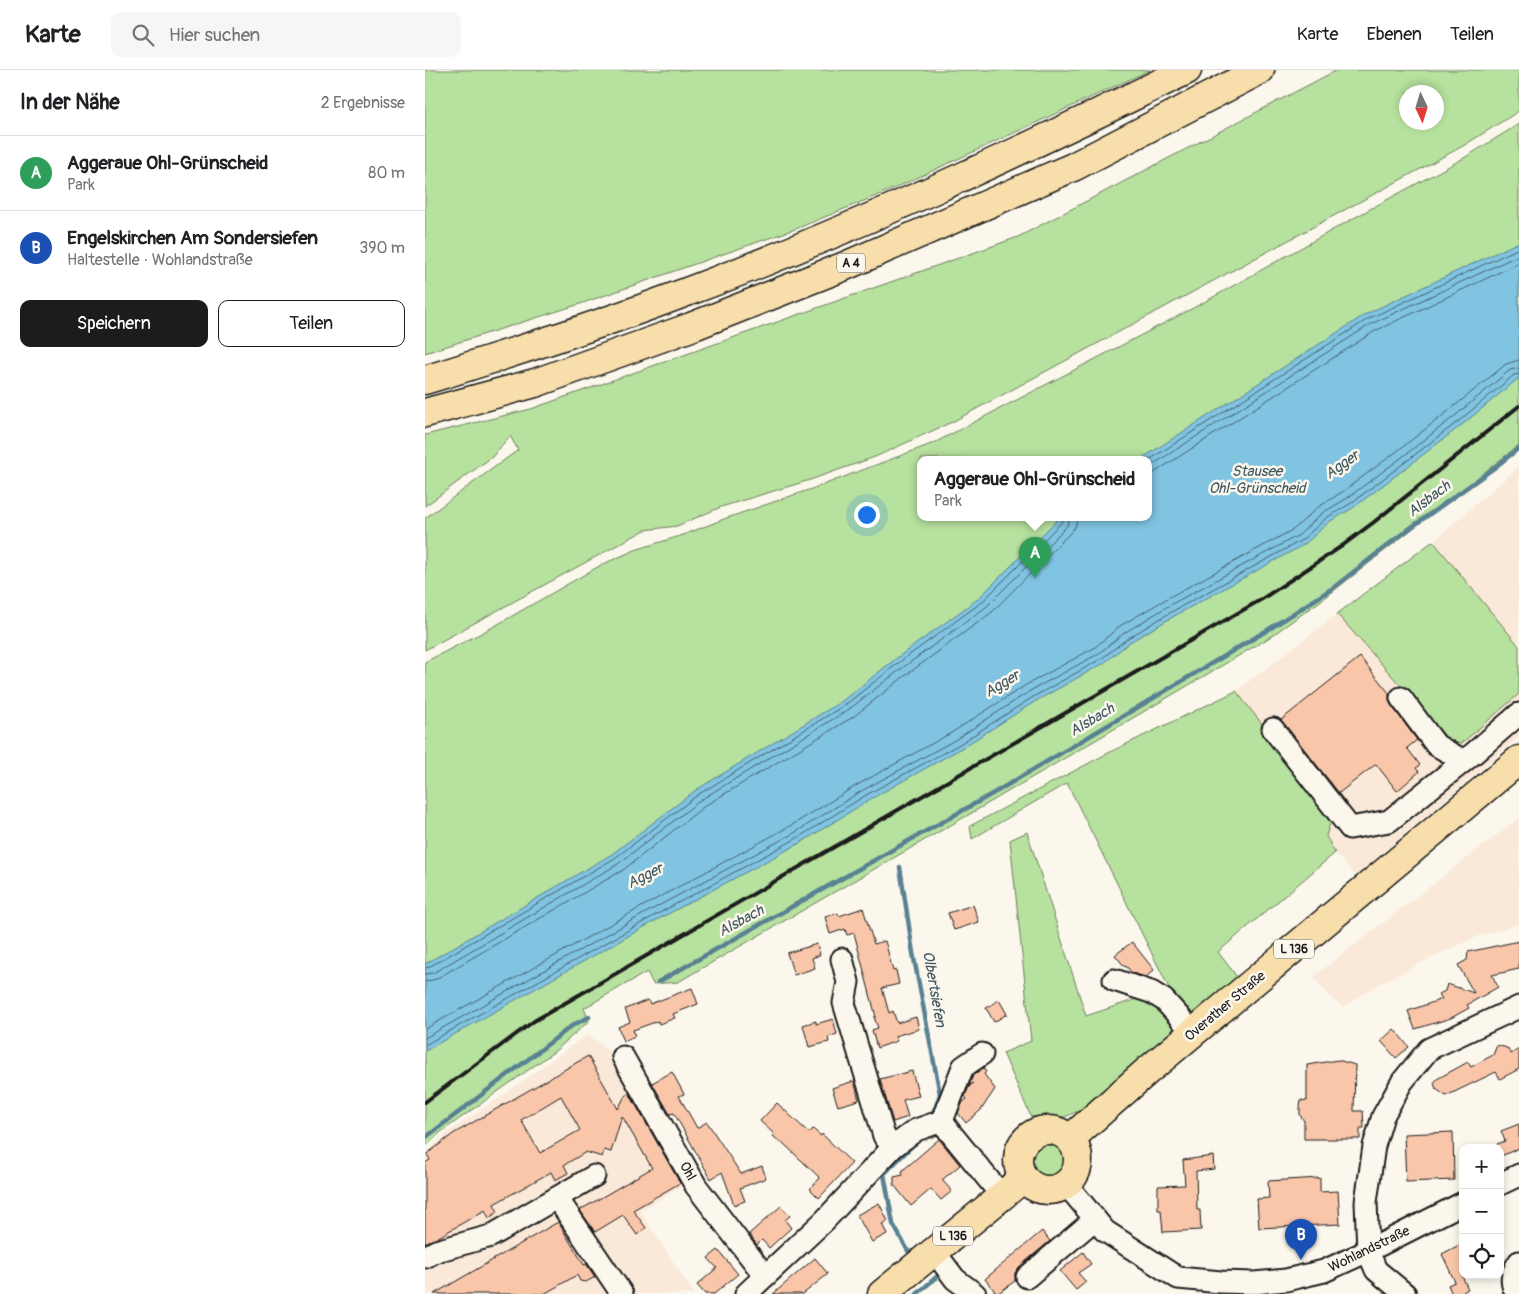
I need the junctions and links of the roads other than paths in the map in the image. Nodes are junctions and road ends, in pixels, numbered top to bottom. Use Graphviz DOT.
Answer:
graph roads {
  1 [pos="1187,70"];
  2 [pos="1260,70"];
  3 [pos="425,380"];
  4 [pos="425,413"];
  5 [pos="1401,698"];
  6 [pos="1519,714"];
  7 [pos="1273,729"];
  8 [pos="1519,760"];
  9 [pos="1463,761"];
  10 [pos="842,959"];
  11 [pos="1113,980"];
  12 [pos="1519,1007"];
  13 [pos="1193,1032"];
  14 [pos="982,1054"];
  15 [pos="623,1057"];
  16 [pos="942,1121"];
  17 [pos="1070,1139"];
  18 [pos="893,1147"];
  19 [pos="1519,1175"];
  20 [pos="594,1176"];
  21 [pos="1023,1178"];
  22 [pos="1504,1182"];
  23 [pos="1066,1184"];
  24 [pos="1002,1196"];
  25 [pos="557,1198"];
  26 [pos="1459,1205"];
  27 [pos="1095,1219"];
  28 [pos="934,1251"];
  29 [pos="1368,1251"];
  30 [pos="425,1257"];
  31 [pos="1519,1262"];
  32 [pos="765,1276"];
  33 [pos="1027,1278"];
  34 [pos="622,1294"];
  35 [pos="746,1294"];
  36 [pos="882,1294"];
  37 [pos="975,1294"];
  38 [pos="1405,1294"];
  39 [pos="1517,1294"];
  1 -- 3 [label="main road, A 4"];
  2 -- 4 [label="main road, A 4"];
  5 -- 9 [label="street"];
  6 -- 9 [label="street"];
  7 -- 9 [label="street"];
  8 -- 13 [label="main road, Overather Straße / L 136"];
  10 -- 18 [label="street"];
  11 -- 13 [label="street"];
  12 -- 29 [label="street"];
  13 -- 17 [label="main road, Overather Straße / L 136"];
  14 -- 16 [label="street"];
  15 -- 32 [label="street, Ohl"];
  16 -- 18 [label="street"];
  16 -- 24 [label="street"];
  17 -- 21 [label="main road"];
  17 -- 23 [label="main road"];
  18 -- 32 [label="street"];
  19 -- 22 [label="street"];
  20 -- 25 [label="street"];
  21 -- 23 [label="main road"];
  21 -- 24 [label="main road, L 136"];
  23 -- 27 [label="street, Wohlandstraße"];
  24 -- 28 [label="main road, L 136"];
  25 -- 30 [label="street"];
  25 -- 34 [label="street"];
  26 -- 29 [label="street, Wohlandstraße"];
  27 -- 29 [label="street, Wohlandstraße"];
  27 -- 33 [label="street"];
  28 -- 36 [label="main road, L 136"];
  28 -- 37 [label="street"];
  29 -- 38 [label="street"];
  31 -- 39 [label="street"];
  32 -- 35 [label="street"];
}
